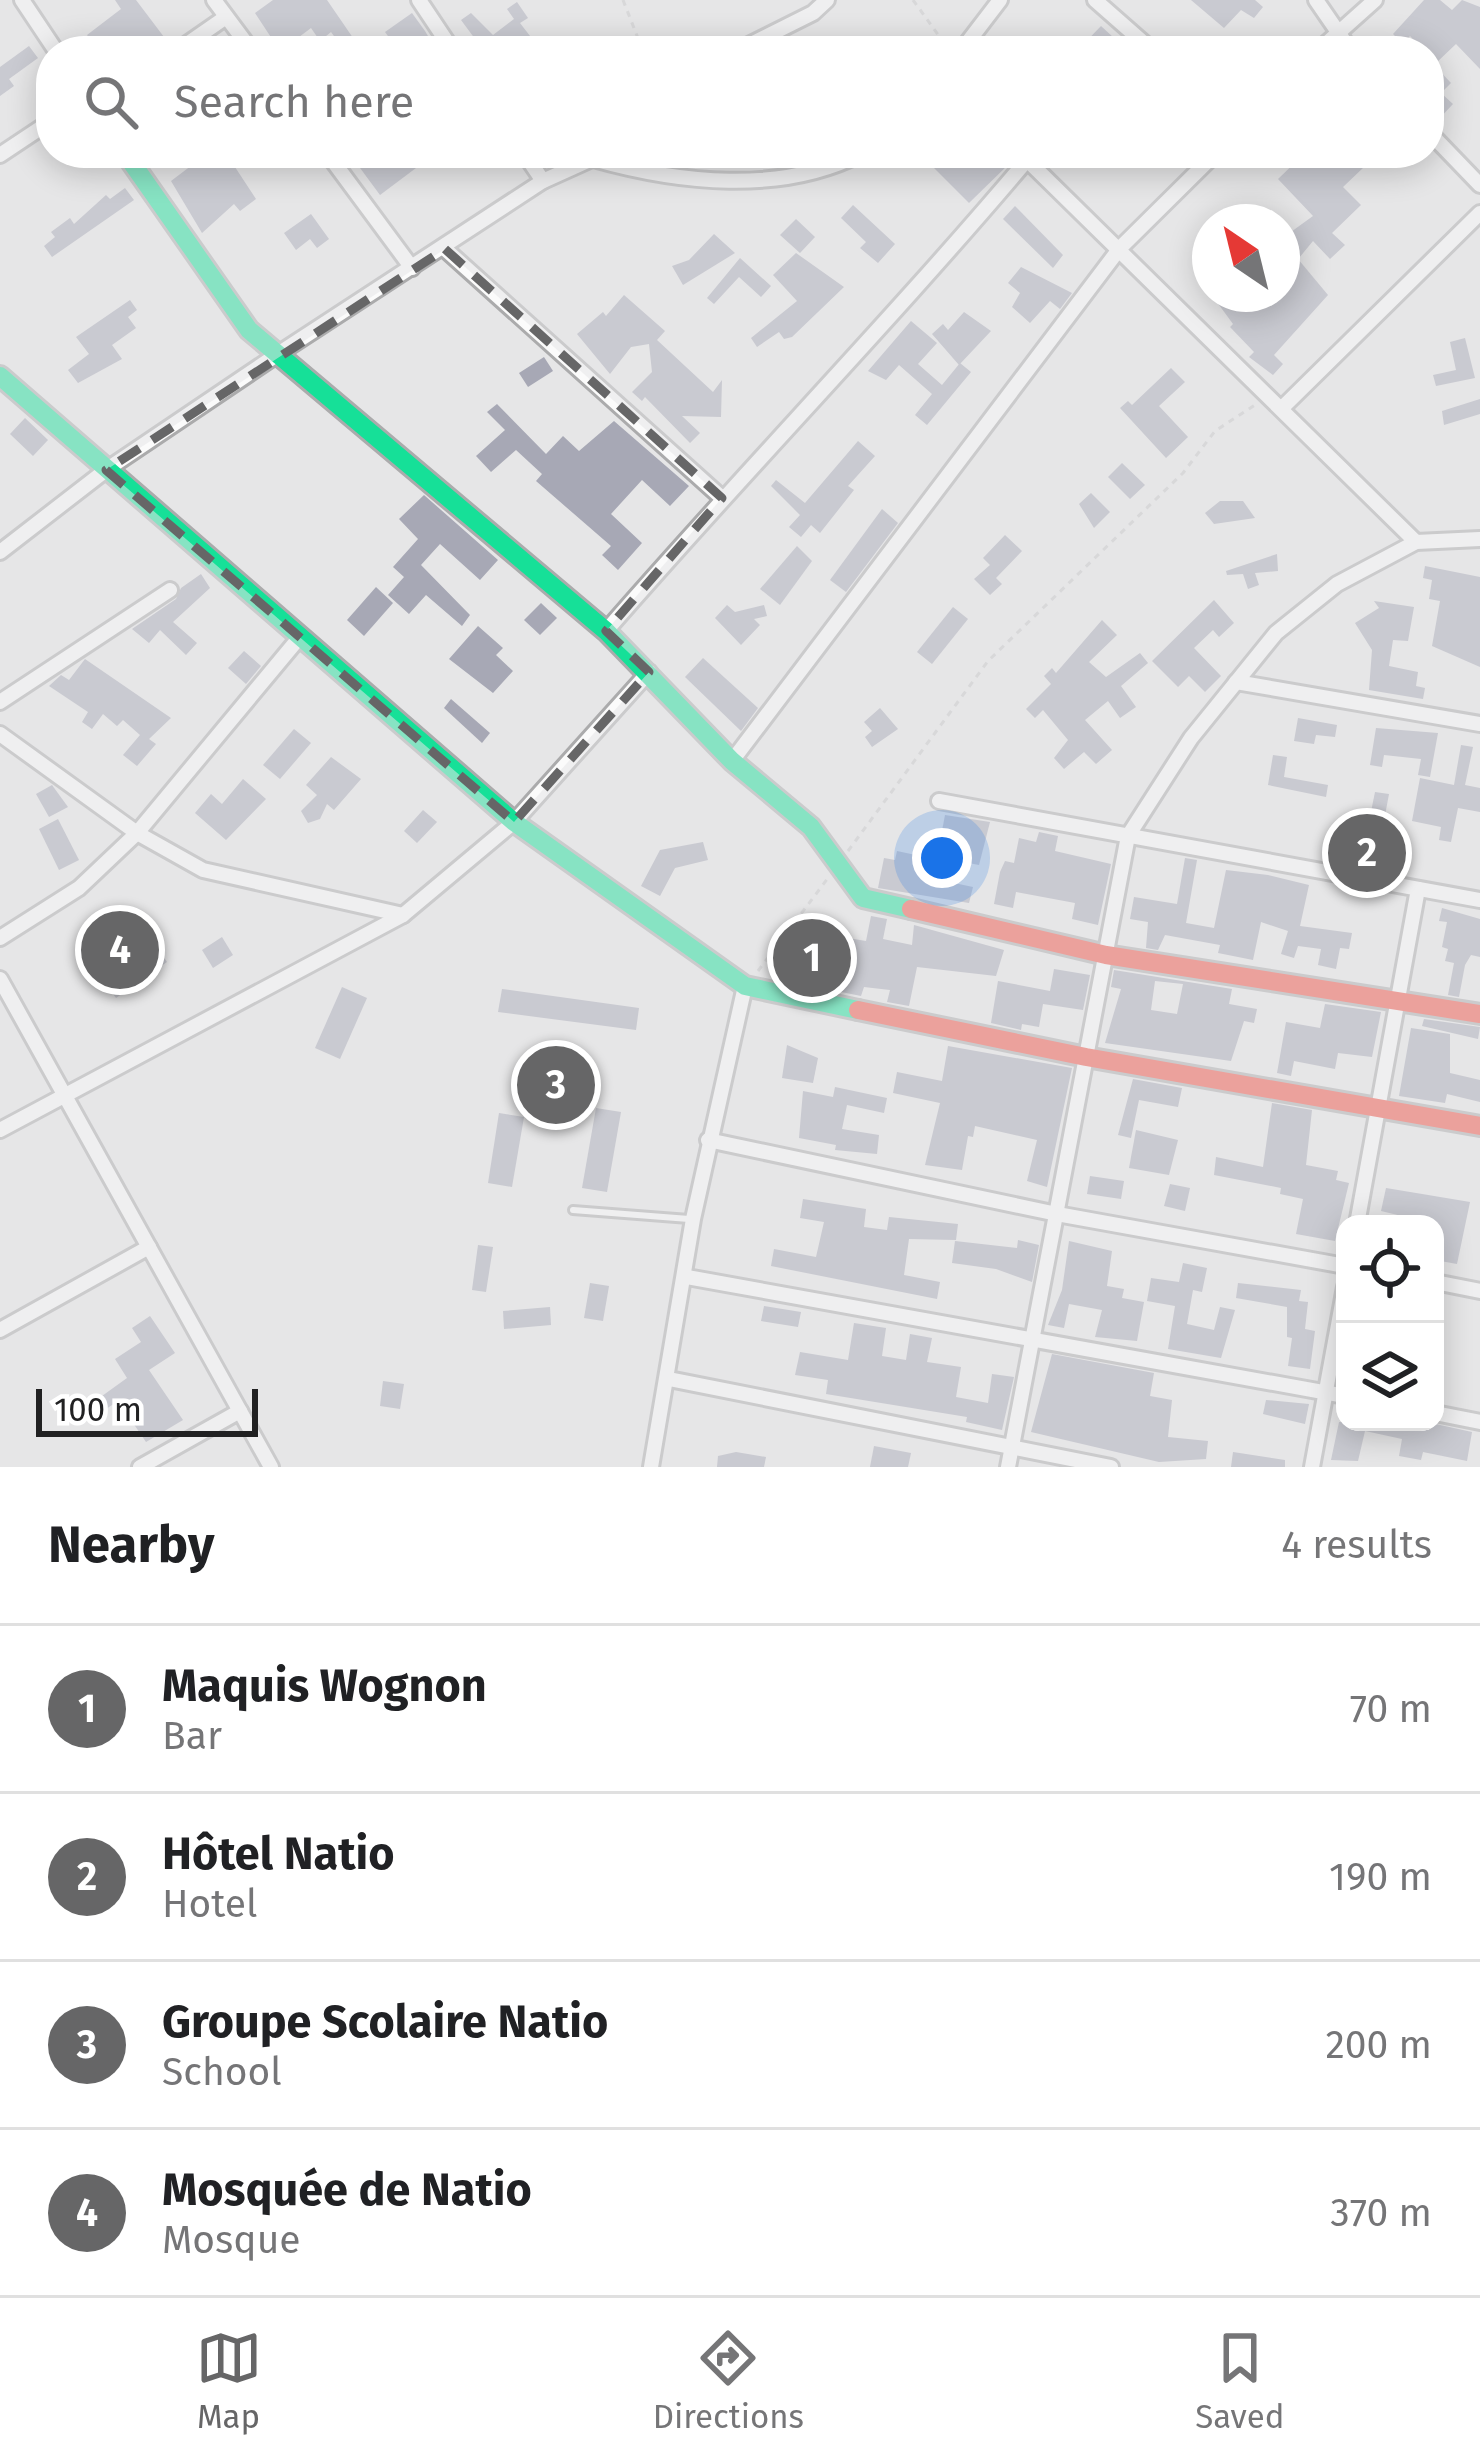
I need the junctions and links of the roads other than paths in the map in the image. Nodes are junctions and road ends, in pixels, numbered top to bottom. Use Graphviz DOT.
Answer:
graph roads {
  1 [pos="22,0"];
  2 [pos="214,0"];
  3 [pos="419,0"];
  4 [pos="827,0"];
  5 [pos="1000,0"];
  6 [pos="1095,0"];
  7 [pos="1316,0"];
  8 [pos="1375,0"];
  9 [pos="226,17"];
  10 [pos="1335,34"];
  11 [pos="46,36"];
  12 [pos="198,36"];
  13 [pos="240,36"];
  14 [pos="443,36"];
  15 [pos="766,36"];
  16 [pos="972,36"];
  17 [pos="1136,36"];
  18 [pos="36,131"];
  19 [pos="1444,147"];
  20 [pos="0,155"];
  21 [pos="136,168"];
  22 [pos="338,168"];
  23 [pos="534,168"];
  24 [pos="572,168"];
  25 [pos="632,168"];
  26 [pos="824,168"];
  27 [pos="1015,168"];
  28 [pos="1036,168"];
  29 [pos="1201,168"];
  30 [pos="543,181"];
  31 [pos="1480,184"];
  32 [pos="1480,213"];
  33 [pos="1120,248"];
  34 [pos="445,249"];
  35 [pos="412,268"];
  36 [pos="281,352"];
  37 [pos="0,376"];
  38 [pos="1282,408"];
  39 [pos="106,470"];
  40 [pos="722,498"];
  41 [pos="1480,539"];
  42 [pos="1416,542"];
  43 [pos="0,552"];
  44 [pos="170,590"];
  45 [pos="606,632"];
  46 [pos="299,638"];
  47 [pos="649,672"];
  48 [pos="1236,682"];
  49 [pos="0,702"];
  50 [pos="1480,724"];
  51 [pos="0,734"];
  52 [pos="732,761"];
  53 [pos="939,801"];
  54 [pos="514,822"];
  55 [pos="137,833"];
  56 [pos="1129,836"];
  57 [pos="1418,889"];
  58 [pos="1480,900"];
  59 [pos="403,915"];
  60 [pos="0,938"];
  61 [pos="1106,955"];
  62 [pos="0,979"];
  63 [pos="745,986"];
  64 [pos="1399,999"];
  65 [pos="1480,1014"];
  66 [pos="1086,1057"];
  67 [pos="66,1097"];
  68 [pos="1381,1108"];
  69 [pos="1480,1126"];
  70 [pos="0,1130"];
  71 [pos="708,1140"];
  72 [pos="573,1210"];
  73 [pos="1057,1214"];
  74 [pos="1359,1215"];
  75 [pos="692,1219"];
  76 [pos="149,1247"];
  77 [pos="1336,1264"];
  78 [pos="687,1277"];
  79 [pos="1444,1284"];
  80 [pos="1480,1291"];
  81 [pos="1339,1323"];
  82 [pos="0,1330"];
  83 [pos="1032,1342"];
  84 [pos="669,1379"];
  85 [pos="1327,1392"];
  86 [pos="1336,1394"];
  87 [pos="240,1411"];
  88 [pos="1444,1415"];
  89 [pos="1480,1421"];
  90 [pos="1012,1449"];
  91 [pos="140,1467"];
  92 [pos="272,1467"];
  93 [pos="651,1467"];
  94 [pos="1008,1467"];
  95 [pos="1111,1467"];
  96 [pos="1312,1467"];
  1 -- 11 [label="street"];
  2 -- 9 [label="street"];
  3 -- 14 [label="street"];
  4 -- 15 [label="street"];
  5 -- 16 [label="street"];
  6 -- 17 [label="street"];
  7 -- 10 [label="street"];
  8 -- 10 [label="street"];
  9 -- 12 [label="street"];
  9 -- 13 [label="street"];
  18 -- 20 [label="street"];
  19 -- 31 [label="street"];
  21 -- 36 [label="street"];
  22 -- 35 [label="street"];
  23 -- 30 [label="street"];
  24 -- 30 [label="street"];
  25 -- 26 [label="street"];
  27 -- 40 [label="street"];
  28 -- 33 [label="street"];
  29 -- 33 [label="street"];
  30 -- 34 [label="street"];
  32 -- 38 [label="street"];
  33 -- 38 [label="street"];
  33 -- 52 [label="street"];
  34 -- 35 [label="street"];
  34 -- 40 [label="street"];
  35 -- 36 [label="street"];
  36 -- 39 [label="street"];
  36 -- 45 [label="street"];
  37 -- 39 [label="street"];
  38 -- 42 [label="street"];
  39 -- 43 [label="street"];
  39 -- 46 [label="street"];
  40 -- 45 [label="street"];
  41 -- 42 [label="street"];
  42 -- 48 [label="street"];
  44 -- 49 [label="street"];
  45 -- 47 [label="street"];
  46 -- 54 [label="street"];
  46 -- 55 [label="street"];
  47 -- 52 [label="street"];
  47 -- 54 [label="street"];
  48 -- 50 [label="street"];
  48 -- 56 [label="street"];
  51 -- 55 [label="street"];
  52 -- 61 [label="street"];
  53 -- 56 [label="street"];
  54 -- 59 [label="street"];
  54 -- 63 [label="street"];
  55 -- 59 [label="street"];
  55 -- 60 [label="street"];
  56 -- 57 [label="street"];
  56 -- 61 [label="street"];
  57 -- 58 [label="street"];
  57 -- 64 [label="street"];
  59 -- 67 [label="street"];
  61 -- 64 [label="street"];
  61 -- 66 [label="street"];
  62 -- 67 [label="street"];
  63 -- 66 [label="street"];
  63 -- 71 [label="street"];
  64 -- 65 [label="street"];
  64 -- 68 [label="street"];
  66 -- 68 [label="street"];
  66 -- 73 [label="street"];
  67 -- 70 [label="street"];
  67 -- 76 [label="street"];
  68 -- 69 [label="street"];
  68 -- 74 [label="street"];
  71 -- 73 [label="street"];
  71 -- 75 [label="street"];
  72 -- 75 [label="lane"];
  73 -- 77 [label="street"];
  73 -- 83 [label="street"];
  75 -- 78 [label="street"];
  76 -- 82 [label="street"];
  76 -- 87 [label="street"];
  78 -- 83 [label="street"];
  78 -- 84 [label="street"];
  79 -- 80 [label="street"];
  81 -- 85 [label="street"];
  83 -- 85 [label="street"];
  83 -- 90 [label="street"];
  84 -- 90 [label="street"];
  84 -- 93 [label="street"];
  85 -- 86 [label="street"];
  85 -- 96 [label="street"];
  87 -- 91 [label="street"];
  87 -- 92 [label="street"];
  88 -- 89 [label="street"];
  90 -- 94 [label="street"];
  90 -- 95 [label="street"];
}
